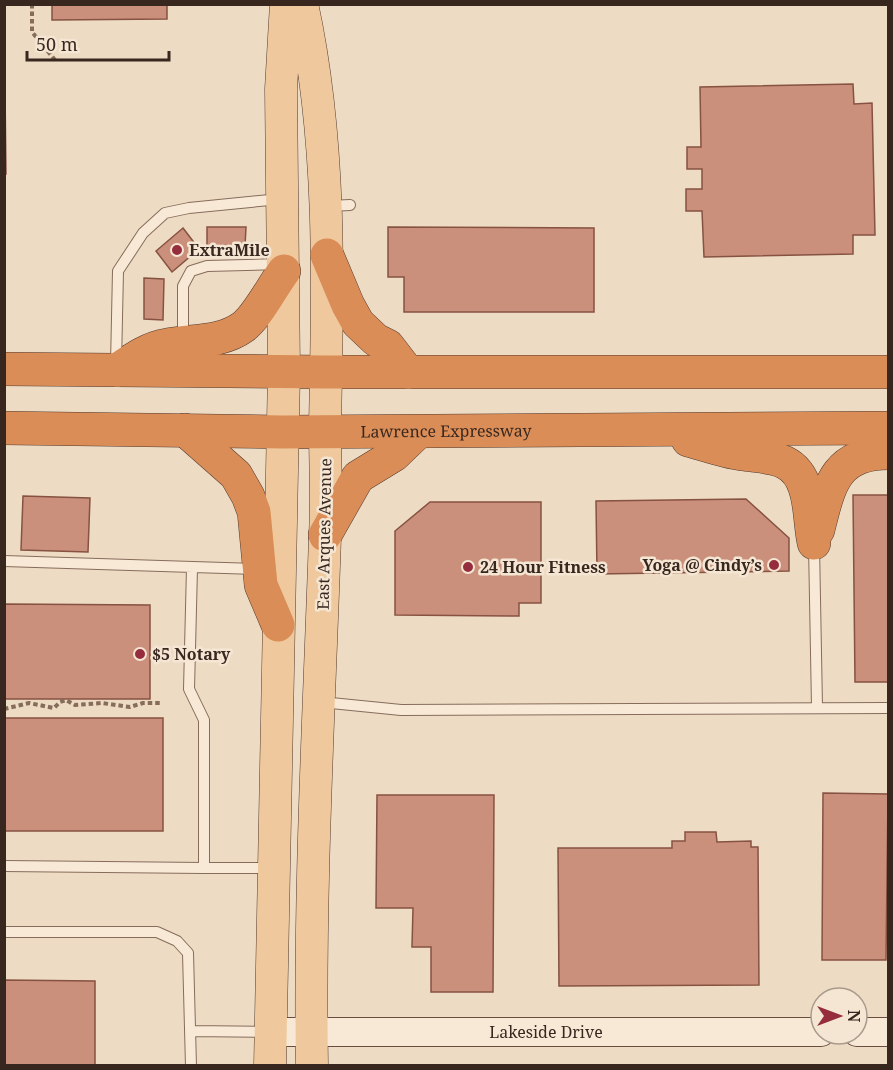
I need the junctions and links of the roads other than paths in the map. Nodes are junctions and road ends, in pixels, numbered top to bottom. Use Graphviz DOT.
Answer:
graph roads {
  1 [pos="286,4"];
  2 [pos="302,4"];
  3 [pos="283,198"];
  4 [pos="327,255"];
  5 [pos="284,268"];
  6 [pos="183,342"];
  7 [pos="888,350"];
  8 [pos="4,369"];
  9 [pos="116,370"];
  10 [pos="284,372"];
  11 [pos="326,372"];
  12 [pos="408,372"];
  13 [pos="825,372"];
  14 [pos="888,372"];
  15 [pos="4,428"];
  16 [pos="888,428"];
  17 [pos="185,430"];
  18 [pos="657,431"];
  19 [pos="283,432"];
  20 [pos="325,432"];
  21 [pos="418,432"];
  22 [pos="888,453"];
  23 [pos="325,535"];
  24 [pos="814,543"];
  25 [pos="4,561"];
  26 [pos="192,567"];
  27 [pos="259,569"];
  28 [pos="278,625"];
  29 [pos="318,702"];
  30 [pos="817,707"];
  31 [pos="888,708"];
  32 [pos="4,866"];
  33 [pos="204,868"];
  34 [pos="274,868"];
  35 [pos="4,932"];
  36 [pos="192,1031"];
  37 [pos="270,1032"];
  38 [pos="311,1032"];
  39 [pos="809,1032"];
  40 [pos="869,1032"];
  41 [pos="888,1032"];
  42 [pos="191,1065"];
  43 [pos="270,1065"];
  44 [pos="312,1065"];
  1 -- 3 [label="main road"];
  2 -- 4 [label="main road, East Arques Avenue"];
  3 -- 5 [label="main road"];
  3 -- 9 [label="lane"];
  4 -- 11 [label="main road, East Arques Avenue"];
  4 -- 12 [label="highway"];
  5 -- 6 [label="highway"];
  5 -- 6 [label="lane"];
  5 -- 10 [label="main road"];
  6 -- 9 [label="highway"];
  7 -- 13 [label="highway"];
  8 -- 9 [label="highway"];
  9 -- 10 [label="highway"];
  10 -- 11 [label="highway"];
  10 -- 19 [label="main road"];
  11 -- 12 [label="highway"];
  11 -- 20 [label="main road, East Arques Avenue"];
  12 -- 13 [label="highway"];
  13 -- 14 [label="highway"];
  15 -- 17 [label="highway, Lawrence Expressway"];
  16 -- 18 [label="highway, Lawrence Expressway"];
  17 -- 19 [label="highway, Lawrence Expressway"];
  17 -- 27 [label="highway"];
  18 -- 21 [label="highway, Lawrence Expressway"];
  18 -- 24 [label="highway"];
  19 -- 20 [label="highway, Lawrence Expressway"];
  19 -- 28 [label="main road"];
  20 -- 21 [label="highway, Lawrence Expressway"];
  20 -- 23 [label="main road, East Arques Avenue"];
  21 -- 23 [label="highway"];
  22 -- 24 [label="highway"];
  23 -- 29 [label="main road, East Arques Avenue"];
  24 -- 30 [label="lane"];
  25 -- 26 [label="lane"];
  26 -- 27 [label="lane"];
  26 -- 33 [label="lane"];
  27 -- 28 [label="highway"];
  28 -- 34 [label="main road"];
  29 -- 30 [label="lane"];
  29 -- 38 [label="main road, East Arques Avenue"];
  30 -- 31 [label="lane"];
  32 -- 33 [label="lane"];
  33 -- 34 [label="lane"];
  34 -- 37 [label="main road"];
  35 -- 36 [label="lane"];
  36 -- 37 [label="lane"];
  36 -- 42 [label="lane"];
  37 -- 38 [label="street, Lakeside Drive"];
  37 -- 43 [label="main road"];
  38 -- 39 [label="street, Lakeside Drive"];
  38 -- 44 [label="main road, East Arques Avenue"];
  40 -- 41 [label="street"];
}
